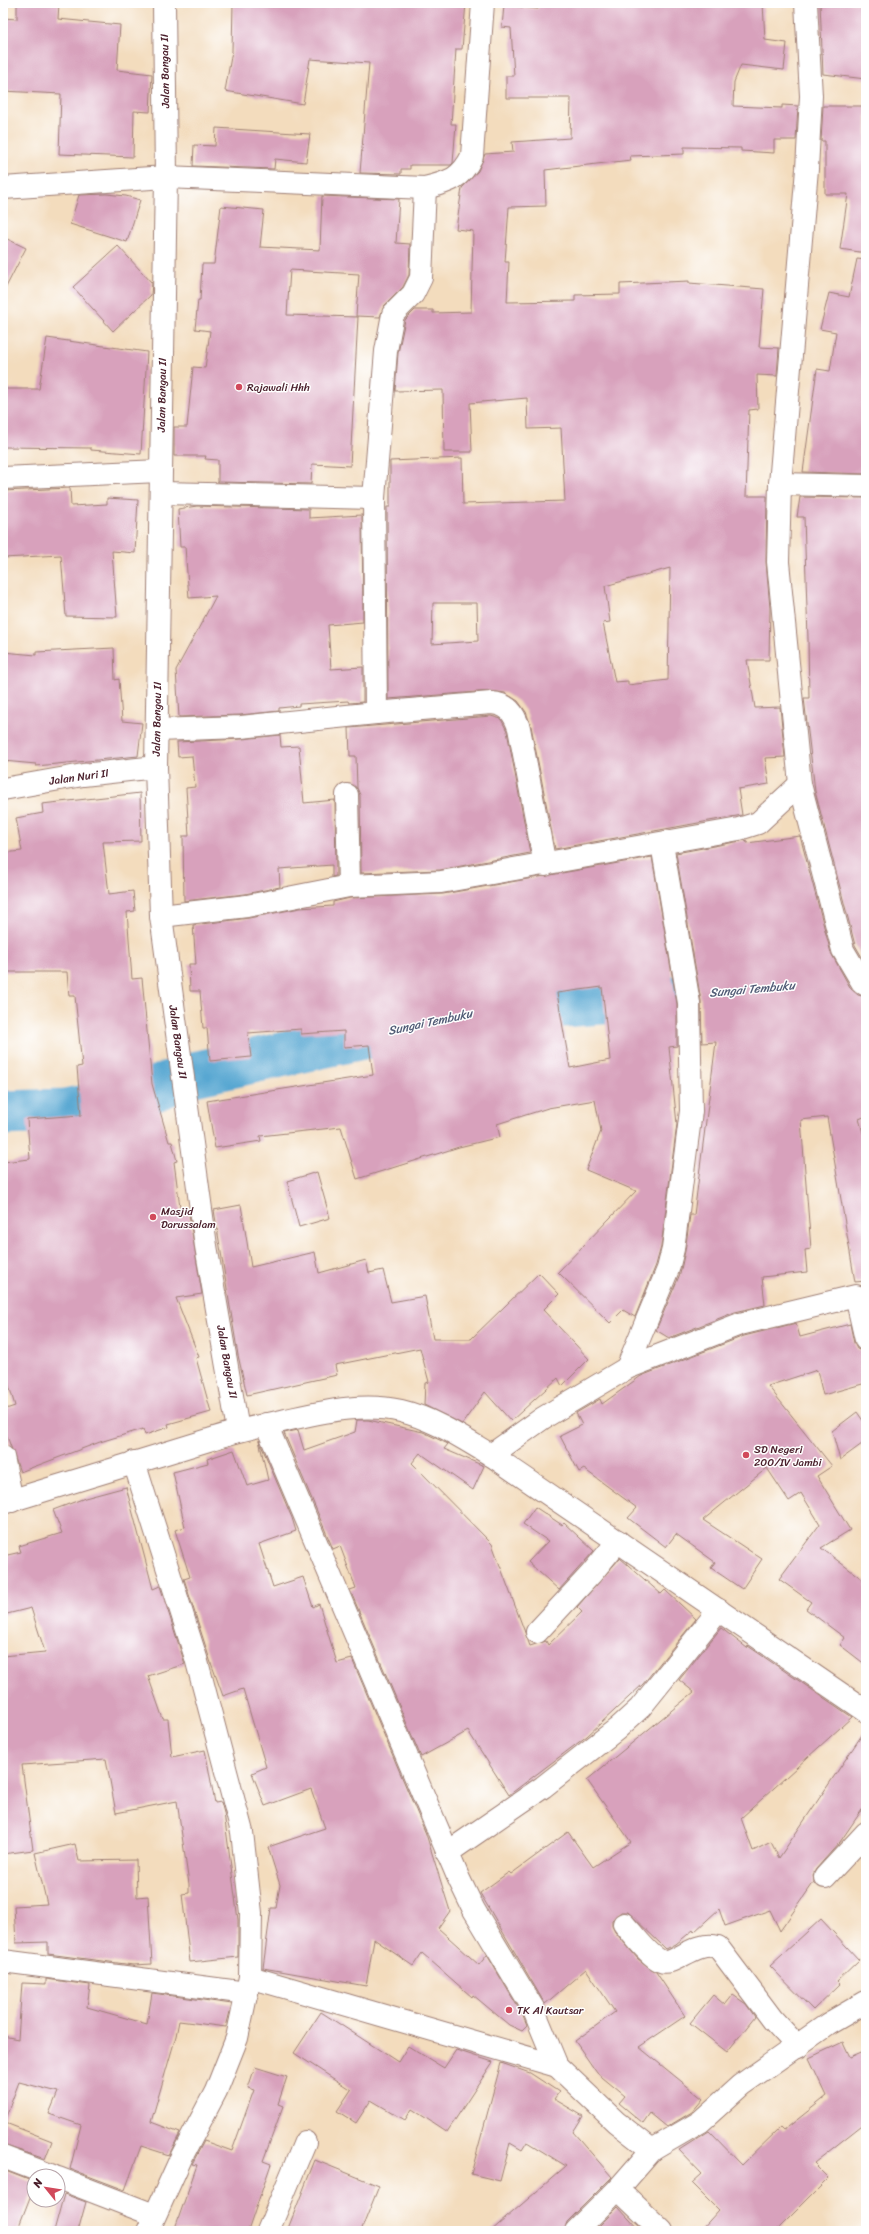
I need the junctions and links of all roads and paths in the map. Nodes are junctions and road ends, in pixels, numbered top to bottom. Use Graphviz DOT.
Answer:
graph roads {
  1 [pos="164,3"];
  2 [pos="483,3"];
  3 [pos="806,3"];
  4 [pos="166,177"];
  5 [pos="3,188"];
  6 [pos="425,188"];
  7 [pos="160,471"];
  8 [pos="3,478"];
  9 [pos="780,484"];
  10 [pos="866,486"];
  11 [pos="162,493"];
  12 [pos="374,498"];
  13 [pos="376,713"];
  14 [pos="157,730"];
  15 [pos="156,766"];
  16 [pos="800,784"];
  17 [pos="3,789"];
  18 [pos="347,795"];
  19 [pos="662,844"];
  20 [pos="545,865"];
  21 [pos="349,886"];
  22 [pos="161,916"];
  23 [pos="864,983"];
  24 [pos="861,1296"];
  25 [pos="866,1340"];
  26 [pos="627,1368"];
  27 [pos="266,1424"];
  28 [pos="238,1430"];
  29 [pos="491,1455"];
  30 [pos="3,1457"];
  31 [pos="134,1462"];
  32 [pos="7,1502"];
  33 [pos="618,1541"];
  34 [pos="718,1610"];
  35 [pos="537,1632"];
  36 [pos="866,1711"];
  37 [pos="866,1833"];
  38 [pos="447,1853"];
  39 [pos="825,1877"];
  40 [pos="624,1924"];
  41 [pos="3,1961"];
  42 [pos="248,1985"];
  43 [pos="866,2002"];
  44 [pos="798,2047"];
  45 [pos="557,2066"];
  46 [pos="306,2142"];
  47 [pos="652,2150"];
  48 [pos="3,2157"];
  49 [pos="32,2168"];
  50 [pos="66,2182"];
  51 [pos="618,2189"];
  52 [pos="151,2223"];
  53 [pos="268,2231"];
  54 [pos="576,2231"];
  55 [pos="662,2231"];
  1 -- 4 [label="street, Jalan Bangau II"];
  2 -- 6 [label="street"];
  3 -- 9 [label="street"];
  4 -- 5 [label="street"];
  4 -- 6 [label="street"];
  4 -- 7 [label="street, Jalan Bangau II"];
  6 -- 12 [label="street"];
  7 -- 8 [label="street"];
  7 -- 11 [label="street, Jalan Bangau II"];
  9 -- 10 [label="street"];
  9 -- 16 [label="street"];
  11 -- 12 [label="street"];
  11 -- 14 [label="street, Jalan Bangau II"];
  12 -- 13 [label="street"];
  13 -- 14 [label="street"];
  13 -- 20 [label="street"];
  14 -- 15 [label="street, Jalan Bangau II"];
  15 -- 17 [label="street, Jalan Nuri II"];
  15 -- 22 [label="street, Jalan Bangau II"];
  16 -- 19 [label="street"];
  16 -- 23 [label="street"];
  18 -- 21 [label="street"];
  19 -- 20 [label="street"];
  19 -- 26 [label="street"];
  20 -- 21 [label="street"];
  21 -- 22 [label="street"];
  22 -- 28 [label="street, Jalan Bangau II"];
  24 -- 25 [label="street"];
  24 -- 26 [label="street"];
  26 -- 29 [label="street"];
  27 -- 28 [label="street"];
  27 -- 29 [label="street"];
  27 -- 38 [label="street"];
  28 -- 31 [label="street"];
  29 -- 33 [label="street"];
  30 -- 32 [label="street"];
  31 -- 32 [label="street"];
  31 -- 42 [label="street"];
  33 -- 34 [label="street"];
  33 -- 35 [label="street"];
  34 -- 36 [label="street"];
  34 -- 38 [label="street"];
  37 -- 39 [label="street"];
  38 -- 45 [label="street"];
  40 -- 44 [label="street"];
  41 -- 42 [label="street"];
  42 -- 45 [label="street"];
  42 -- 52 [label="street"];
  43 -- 44 [label="street"];
  44 -- 47 [label="street"];
  45 -- 47 [label="street"];
  46 -- 53 [label="street"];
  47 -- 51 [label="street"];
  48 -- 49 [label="street"];
  50 -- 52 [label="street"];
  51 -- 54 [label="street"];
  51 -- 55 [label="street"];
}
